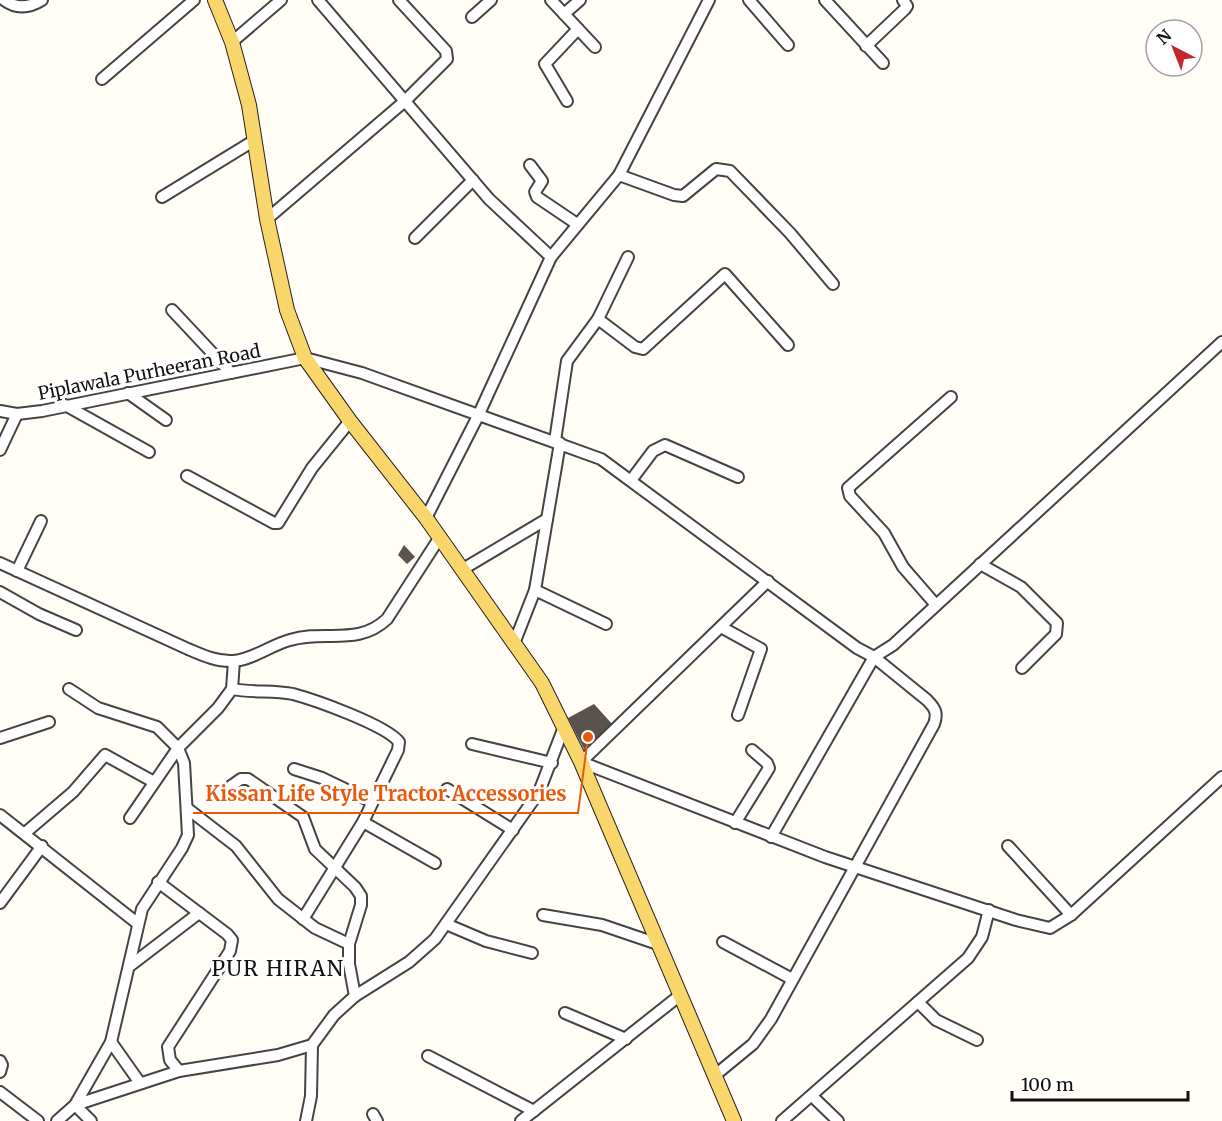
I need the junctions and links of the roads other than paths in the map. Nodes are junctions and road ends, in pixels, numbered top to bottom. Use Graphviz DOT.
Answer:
graph roads {
  1 [pos="4,0"];
  2 [pos="42,0"];
  3 [pos="194,0"];
  4 [pos="215,0"];
  5 [pos="280,0"];
  6 [pos="318,0"];
  7 [pos="399,0"];
  8 [pos="490,0"];
  9 [pos="551,0"];
  10 [pos="580,0"];
  11 [pos="709,0"];
  12 [pos="749,0"];
  13 [pos="825,0"];
  14 [pos="903,0"];
  15 [pos="564,14"];
  16 [pos="472,17"];
  17 [pos="578,29"];
  18 [pos="232,42"];
  19 [pos="788,45"];
  20 [pos="867,46"];
  21 [pos="595,47"];
  22 [pos="883,63"];
  23 [pos="102,79"];
  24 [pos="405,101"];
  25 [pos="567,101"];
  26 [pos="255,140"];
  27 [pos="530,165"];
  28 [pos="619,175"];
  29 [pos="473,180"];
  30 [pos="162,197"];
  31 [pos="267,219"];
  32 [pos="577,224"];
  33 [pos="415,238"];
  34 [pos="551,257"];
  35 [pos="628,257"];
  36 [pos="833,284"];
  37 [pos="172,310"];
  38 [pos="598,319"];
  39 [pos="1222,342"];
  40 [pos="788,345"];
  41 [pos="305,358"];
  42 [pos="231,373"];
  43 [pos="128,393"];
  44 [pos="951,397"];
  45 [pos="65,405"];
  46 [pos="0,411"];
  47 [pos="17,414"];
  48 [pos="478,416"];
  49 [pos="166,420"];
  50 [pos="350,421"];
  51 [pos="558,442"];
  52 [pos="0,450"];
  53 [pos="149,452"];
  54 [pos="187,476"];
  55 [pos="738,477"];
  56 [pos="632,479"];
  57 [pos="426,518"];
  58 [pos="547,519"];
  59 [pos="41,521"];
  60 [pos="440,537"];
  61 [pos="0,563"];
  62 [pos="980,564"];
  63 [pos="463,569"];
  64 [pos="17,571"];
  65 [pos="768,581"];
  66 [pos="535,590"];
  67 [pos="0,592"];
  68 [pos="936,605"];
  69 [pos="606,624"];
  70 [pos="721,627"];
  71 [pos="76,630"];
  72 [pos="515,641"];
  73 [pos="874,657"];
  74 [pos="234,661"];
  75 [pos="1022,668"];
  76 [pos="69,689"];
  77 [pos="232,689"];
  78 [pos="738,715"];
  79 [pos="49,722"];
  80 [pos="564,727"];
  81 [pos="0,738"];
  82 [pos="472,744"];
  83 [pos="178,748"];
  84 [pos="752,750"];
  85 [pos="552,762"];
  86 [pos="580,762"];
  87 [pos="294,769"];
  88 [pos="1222,777"];
  89 [pos="154,783"];
  90 [pos="231,786"];
  91 [pos="447,789"];
  92 [pos="372,802"];
  93 [pos="188,809"];
  94 [pos="0,814"];
  95 [pos="130,818"];
  96 [pos="363,822"];
  97 [pos="735,823"];
  98 [pos="513,830"];
  99 [pos="25,833"];
  100 [pos="771,837"];
  101 [pos="42,846"];
  102 [pos="1008,846"];
  103 [pos="435,862"];
  104 [pos="856,866"];
  105 [pos="334,869"];
  106 [pos="158,882"];
  107 [pos="0,903"];
  108 [pos="989,910"];
  109 [pos="199,913"];
  110 [pos="543,915"];
  111 [pos="1071,915"];
  112 [pos="303,919"];
  113 [pos="137,923"];
  114 [pos="446,924"];
  115 [pos="723,942"];
  116 [pos="349,944"];
  117 [pos="658,944"];
  118 [pos="532,953"];
  119 [pos="130,965"];
  120 [pos="792,979"];
  121 [pos="354,996"];
  122 [pos="679,996"];
  123 [pos="918,1002"];
  124 [pos="565,1013"];
  125 [pos="626,1039"];
  126 [pos="977,1040"];
  127 [pos="111,1042"];
  128 [pos="312,1045"];
  129 [pos="428,1056"];
  130 [pos="0,1061"];
  131 [pos="179,1071"];
  132 [pos="0,1072"];
  133 [pos="714,1076"];
  134 [pos="140,1083"];
  135 [pos="0,1092"];
  136 [pos="812,1096"];
  137 [pos="75,1105"];
  138 [pos="534,1111"];
  139 [pos="39,1121"];
  140 [pos="57,1121"];
  141 [pos="91,1121"];
  142 [pos="306,1121"];
  143 [pos="521,1121"];
  144 [pos="734,1121"];
  145 [pos="782,1121"];
  146 [pos="838,1121"];
  1 -- 2 [label="street"];
  3 -- 23 [label="street"];
  4 -- 18 [label="main road"];
  5 -- 18 [label="street"];
  6 -- 24 [label="street"];
  7 -- 24 [label="street"];
  8 -- 16 [label="street"];
  9 -- 15 [label="street"];
  10 -- 15 [label="street"];
  11 -- 28 [label="street"];
  12 -- 19 [label="street"];
  13 -- 20 [label="street"];
  14 -- 20 [label="street"];
  15 -- 17 [label="street"];
  17 -- 21 [label="street"];
  17 -- 25 [label="street"];
  18 -- 26 [label="main road"];
  20 -- 22 [label="street"];
  24 -- 29 [label="street"];
  24 -- 31 [label="street"];
  26 -- 30 [label="street"];
  26 -- 31 [label="main road"];
  27 -- 32 [label="street"];
  28 -- 32 [label="street"];
  28 -- 36 [label="street"];
  29 -- 33 [label="street"];
  29 -- 34 [label="street"];
  31 -- 41 [label="main road"];
  32 -- 34 [label="street"];
  34 -- 48 [label="street"];
  35 -- 38 [label="street"];
  37 -- 42 [label="street"];
  38 -- 40 [label="street"];
  38 -- 51 [label="street"];
  39 -- 62 [label="street"];
  41 -- 42 [label="street, Piplawala Purheeran Road"];
  41 -- 48 [label="street"];
  41 -- 50 [label="main road"];
  42 -- 43 [label="street, Piplawala Purheeran Road"];
  43 -- 45 [label="street, Piplawala Purheeran Road"];
  43 -- 49 [label="street"];
  44 -- 68 [label="street"];
  45 -- 47 [label="street, Piplawala Purheeran Road"];
  45 -- 53 [label="street"];
  46 -- 47 [label="street, Piplawala Purheeran Road"];
  47 -- 52 [label="street"];
  48 -- 51 [label="street"];
  48 -- 57 [label="street"];
  50 -- 54 [label="street"];
  50 -- 57 [label="main road"];
  51 -- 56 [label="street"];
  51 -- 58 [label="street"];
  55 -- 56 [label="street"];
  56 -- 65 [label="street"];
  57 -- 60 [label="main road"];
  58 -- 63 [label="street"];
  58 -- 66 [label="street"];
  59 -- 64 [label="street"];
  60 -- 63 [label="main road"];
  60 -- 74 [label="street"];
  61 -- 64 [label="street"];
  62 -- 68 [label="street"];
  62 -- 75 [label="street"];
  63 -- 72 [label="main road"];
  64 -- 74 [label="street"];
  65 -- 70 [label="street"];
  65 -- 73 [label="street"];
  66 -- 69 [label="street"];
  66 -- 72 [label="street"];
  67 -- 71 [label="street"];
  68 -- 73 [label="street"];
  70 -- 78 [label="street"];
  70 -- 86 [label="street"];
  72 -- 80 [label="main road"];
  73 -- 100 [label="street"];
  73 -- 104 [label="street"];
  74 -- 77 [label="street"];
  76 -- 83 [label="street"];
  77 -- 83 [label="street"];
  77 -- 92 [label="street"];
  79 -- 81 [label="street"];
  80 -- 85 [label="street"];
  80 -- 86 [label="main road"];
  82 -- 85 [label="street"];
  83 -- 89 [label="street"];
  83 -- 93 [label="street"];
  84 -- 97 [label="street"];
  85 -- 98 [label="street"];
  86 -- 97 [label="street"];
  86 -- 117 [label="main road"];
  87 -- 92 [label="street"];
  88 -- 111 [label="street"];
  89 -- 95 [label="street"];
  89 -- 99 [label="street"];
  90 -- 105 [label="street"];
  91 -- 98 [label="street"];
  92 -- 96 [label="street"];
  93 -- 106 [label="street"];
  93 -- 112 [label="street"];
  94 -- 99 [label="street"];
  96 -- 103 [label="street"];
  96 -- 105 [label="street"];
  97 -- 100 [label="street"];
  98 -- 114 [label="street"];
  99 -- 101 [label="street"];
  100 -- 104 [label="street"];
  101 -- 107 [label="street"];
  101 -- 113 [label="street"];
  102 -- 111 [label="street"];
  104 -- 108 [label="street"];
  104 -- 120 [label="street"];
  105 -- 112 [label="street"];
  105 -- 116 [label="street"];
  106 -- 109 [label="street"];
  106 -- 113 [label="street"];
  108 -- 111 [label="street"];
  108 -- 123 [label="street"];
  109 -- 119 [label="street"];
  109 -- 131 [label="street"];
  110 -- 117 [label="street"];
  112 -- 116 [label="street"];
  113 -- 119 [label="street"];
  114 -- 118 [label="street"];
  114 -- 121 [label="street"];
  115 -- 120 [label="street"];
  116 -- 121 [label="street"];
  117 -- 122 [label="main road"];
  119 -- 127 [label="street"];
  120 -- 133 [label="street"];
  121 -- 128 [label="street"];
  122 -- 125 [label="street"];
  122 -- 133 [label="main road"];
  123 -- 126 [label="street"];
  123 -- 136 [label="street"];
  124 -- 125 [label="street"];
  125 -- 138 [label="street"];
  127 -- 134 [label="street"];
  127 -- 137 [label="street"];
  128 -- 131 [label="street"];
  128 -- 142 [label="street"];
  129 -- 138 [label="street"];
  130 -- 132 [label="street"];
  131 -- 134 [label="street"];
  133 -- 144 [label="main road"];
  134 -- 137 [label="street"];
  135 -- 139 [label="street"];
  136 -- 145 [label="street"];
  136 -- 146 [label="street"];
  137 -- 140 [label="street"];
  137 -- 141 [label="street"];
  138 -- 143 [label="street"];
}
